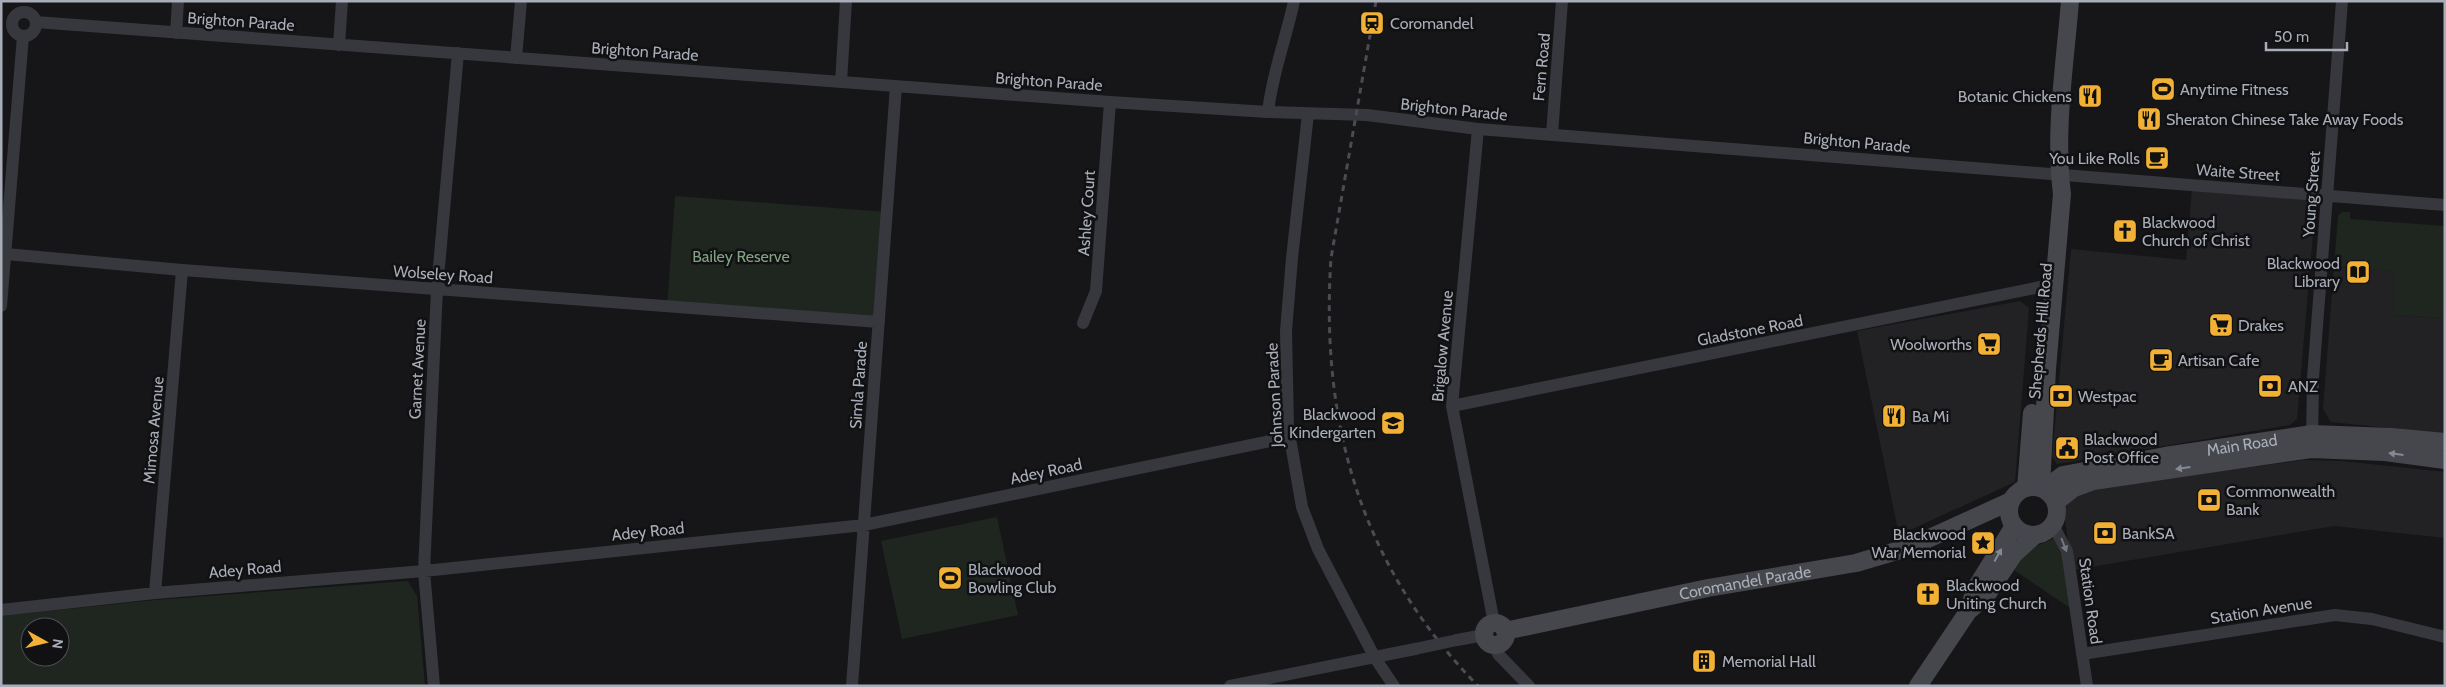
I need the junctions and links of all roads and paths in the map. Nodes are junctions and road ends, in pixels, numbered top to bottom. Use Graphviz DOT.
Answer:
graph roads {
  1 [pos="178,1"];
  2 [pos="342,1"];
  3 [pos="521,1"];
  4 [pos="846,1"];
  5 [pos="1294,1"];
  6 [pos="1562,1"];
  7 [pos="2070,1"];
  8 [pos="2342,1"];
  9 [pos="25,6"];
  10 [pos="36,22"];
  11 [pos="176,32"];
  12 [pos="23,36"];
  13 [pos="338,45"];
  14 [pos="458,54"];
  15 [pos="516,58"];
  16 [pos="841,82"];
  17 [pos="896,86"];
  18 [pos="1110,102"];
  19 [pos="1268,112"];
  20 [pos="1308,114"];
  21 [pos="1478,129"];
  22 [pos="1552,134"];
  23 [pos="2059,174"];
  24 [pos="2327,195"];
  25 [pos="2445,204"];
  26 [pos="6,254"];
  27 [pos="182,270"];
  28 [pos="2049,285"];
  29 [pos="437,289"];
  30 [pos="1,306"];
  31 [pos="879,322"];
  32 [pos="1083,323"];
  33 [pos="1452,406"];
  34 [pos="1290,437"];
  35 [pos="2312,442"];
  36 [pos="2445,442"];
  37 [pos="2042,452"];
  38 [pos="2445,460"];
  39 [pos="2063,475"];
  40 [pos="2037,488"];
  41 [pos="2011,502"];
  42 [pos="2056,502"];
  43 [pos="1980,516"];
  44 [pos="864,525"];
  45 [pos="2014,525"];
  46 [pos="2053,525"];
  47 [pos="2035,535"];
  48 [pos="424,571"];
  49 [pos="155,593"];
  50 [pos="1,610"];
  51 [pos="1967,613"];
  52 [pos="1495,634"];
  53 [pos="2445,637"];
  54 [pos="2082,654"];
  55 [pos="1375,658"];
  56 [pos="434,686"];
  57 [pos="852,686"];
  58 [pos="1230,686"];
  59 [pos="1394,686"];
  60 [pos="1529,686"];
  61 [pos="1918,686"];
  62 [pos="2087,686"];
  1 -- 11 [label="street"];
  2 -- 13 [label="street"];
  3 -- 15 [label="street"];
  4 -- 16 [label="street"];
  5 -- 19 [label="street"];
  6 -- 22 [label="street, Fern Road"];
  7 -- 23 [label="main road, Shepherds Hill Road"];
  8 -- 24 [label="street, Young Street"];
  9 -- 10 [label="street"];
  9 -- 12 [label="street"];
  10 -- 11 [label="street, Brighton Parade"];
  10 -- 12 [label="street"];
  11 -- 13 [label="street, Brighton Parade"];
  12 -- 26 [label="street"];
  13 -- 14 [label="street, Brighton Parade"];
  14 -- 15 [label="street, Brighton Parade"];
  14 -- 29 [label="street, Garnet Avenue"];
  15 -- 16 [label="street, Brighton Parade"];
  16 -- 17 [label="street, Brighton Parade"];
  17 -- 18 [label="street, Brighton Parade"];
  17 -- 31 [label="street, Simla Parade"];
  18 -- 19 [label="street, Brighton Parade"];
  18 -- 32 [label="street, Ashley Court"];
  19 -- 20 [label="street, Brighton Parade"];
  20 -- 21 [label="street, Brighton Parade"];
  20 -- 34 [label="street, Johnson Parade"];
  21 -- 22 [label="street, Brighton Parade"];
  21 -- 33 [label="street, Brigalow Avenue"];
  22 -- 23 [label="street, Brighton Parade"];
  23 -- 24 [label="street, Waite Street"];
  23 -- 28 [label="main road, Shepherds Hill Road"];
  24 -- 25 [label="street, Waite Street"];
  24 -- 35 [label="street, Young Street"];
  26 -- 27 [label="street, Wolseley Road"];
  26 -- 30 [label="street"];
  27 -- 29 [label="street, Wolseley Road"];
  27 -- 49 [label="street, Mimosa Avenue"];
  28 -- 33 [label="street, Gladstone Road"];
  28 -- 37 [label="main road, Shepherds Hill Road"];
  28 -- 40 [label="main road, Shepherds Hill Road"];
  29 -- 31 [label="street, Wolseley Road"];
  29 -- 48 [label="street, Garnet Avenue"];
  31 -- 44 [label="street, Simla Parade"];
  33 -- 52 [label="street, Brigalow Avenue"];
  34 -- 44 [label="street, Adey Road"];
  34 -- 55 [label="street, Johnson Parade"];
  35 -- 36 [label="main road, Main Road"];
  38 -- 35 [label="main road, Main Road, one-way"];
  35 -- 39 [label="main road, Main Road"];
  35 -- 42 [label="main road, Main Road, one-way"];
  37 -- 39 [label="main road"];
  37 -- 40 [label="main road, Shepherds Hill Road"];
  39 -- 40 [label="main road, Main Road"];
  40 -- 41 [label="main road"];
  40 -- 42 [label="main road"];
  41 -- 43 [label="main road, Coromandel Parade"];
  41 -- 45 [label="main road"];
  42 -- 46 [label="main road"];
  43 -- 45 [label="main road"];
  43 -- 52 [label="main road, Coromandel Parade"];
  44 -- 48 [label="street, Adey Road"];
  44 -- 57 [label="street, Simla Parade"];
  45 -- 47 [label="main road"];
  51 -- 45 [label="main road, one-way"];
  46 -- 47 [label="main road"];
  46 -- 54 [label="street, Station Road, one-way"];
  47 -- 51 [label="main road"];
  48 -- 49 [label="street, Adey Road"];
  48 -- 56 [label="street, Garnet Avenue"];
  49 -- 50 [label="street, Adey Road"];
  51 -- 61 [label="main road"];
  52 -- 55 [label="street, Coromandel Parade, bridge"];
  52 -- 60 [label="street"];
  53 -- 54 [label="street, Station Avenue"];
  54 -- 62 [label="street, Station Road"];
  55 -- 58 [label="street, Coromandel Parade"];
  55 -- 59 [label="street, Johnson Parade"];
}
